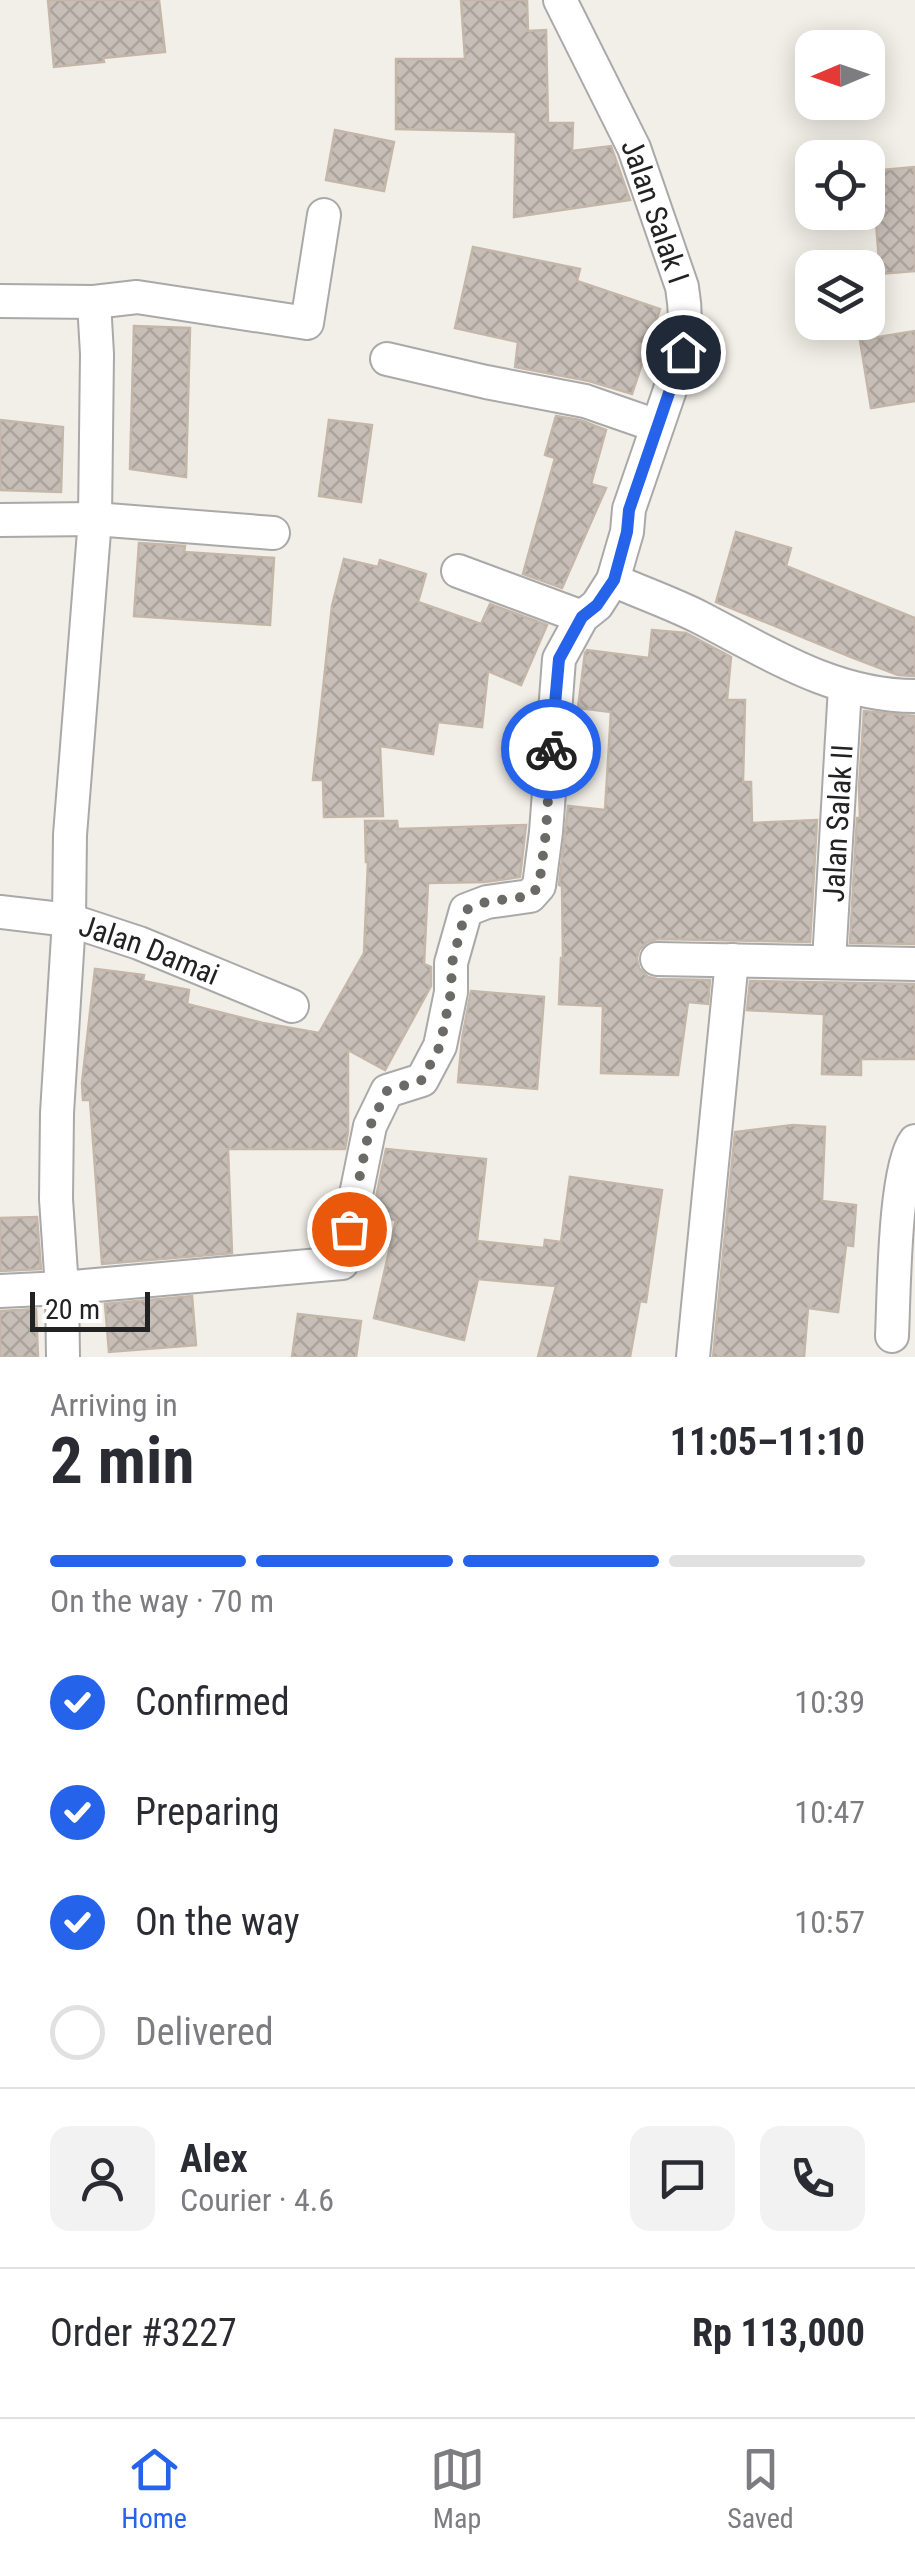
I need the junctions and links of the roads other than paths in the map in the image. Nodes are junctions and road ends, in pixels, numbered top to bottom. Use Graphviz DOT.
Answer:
graph roads {
  1 [pos="560,0"];
  2 [pos="324,215"];
  3 [pos="0,301"];
  4 [pos="94,302"];
  5 [pos="386,359"];
  6 [pos="656,426"];
  7 [pos="0,520"];
  8 [pos="94,520"];
  9 [pos="273,533"];
  10 [pos="458,570"];
  11 [pos="614,580"];
  12 [pos="582,617"];
  13 [pos="845,687"];
  14 [pos="915,696"];
  15 [pos="0,912"];
  16 [pos="69,920"];
  17 [pos="656,959"];
  18 [pos="732,960"];
  19 [pos="830,961"];
  20 [pos="915,964"];
  21 [pos="292,1006"];
  22 [pos="915,1141"];
  23 [pos="62,1288"];
  24 [pos="0,1291"];
  25 [pos="892,1336"];
  26 [pos="63,1357"];
  27 [pos="693,1357"];
  1 -- 6 [label="street, Jalan Salak I"];
  2 -- 4 [label="street"];
  3 -- 4 [label="street"];
  4 -- 8 [label="street"];
  5 -- 6 [label="street"];
  6 -- 11 [label="street, Jalan Salak I"];
  7 -- 8 [label="street"];
  8 -- 9 [label="street"];
  8 -- 16 [label="street"];
  10 -- 12 [label="street"];
  11 -- 12 [label="street"];
  11 -- 13 [label="street"];
  12 -- 23 [label="street"];
  13 -- 14 [label="street"];
  13 -- 19 [label="street, Jalan Salak II"];
  15 -- 16 [label="street, Jalan Damai"];
  16 -- 21 [label="street, Jalan Damai"];
  16 -- 23 [label="street"];
  17 -- 18 [label="street"];
  18 -- 19 [label="street"];
  18 -- 27 [label="street"];
  19 -- 20 [label="street"];
  22 -- 25 [label="street"];
  23 -- 24 [label="street"];
  23 -- 26 [label="street"];
}
